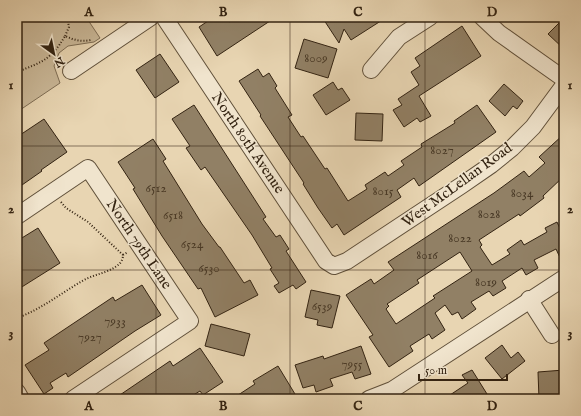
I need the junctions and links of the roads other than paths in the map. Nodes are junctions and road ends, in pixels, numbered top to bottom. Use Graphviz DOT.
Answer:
graph roads {
  1 [pos="151,17"];
  2 [pos="164,17"];
  3 [pos="430,17"];
  4 [pos="482,17"];
  5 [pos="371,70"];
  6 [pos="71,71"];
  7 [pos="564,79"];
  8 [pos="564,85"];
  9 [pos="17,216"];
  10 [pos="334,266"];
  11 [pos="564,278"];
  12 [pos="529,299"];
  13 [pos="552,335"];
  14 [pos="17,392"];
  15 [pos="22,399"];
  16 [pos="73,399"];
  17 [pos="369,399"];
  1 -- 6 [label="street"];
  2 -- 10 [label="street, North 80th Avenue"];
  3 -- 5 [label="street"];
  4 -- 7 [label="street"];
  8 -- 10 [label="street, West McLellan Road"];
  9 -- 16 [label="street, North 79th Lane"];
  11 -- 12 [label="street"];
  12 -- 13 [label="street"];
  12 -- 17 [label="street"];
  14 -- 15 [label="street"];
}
